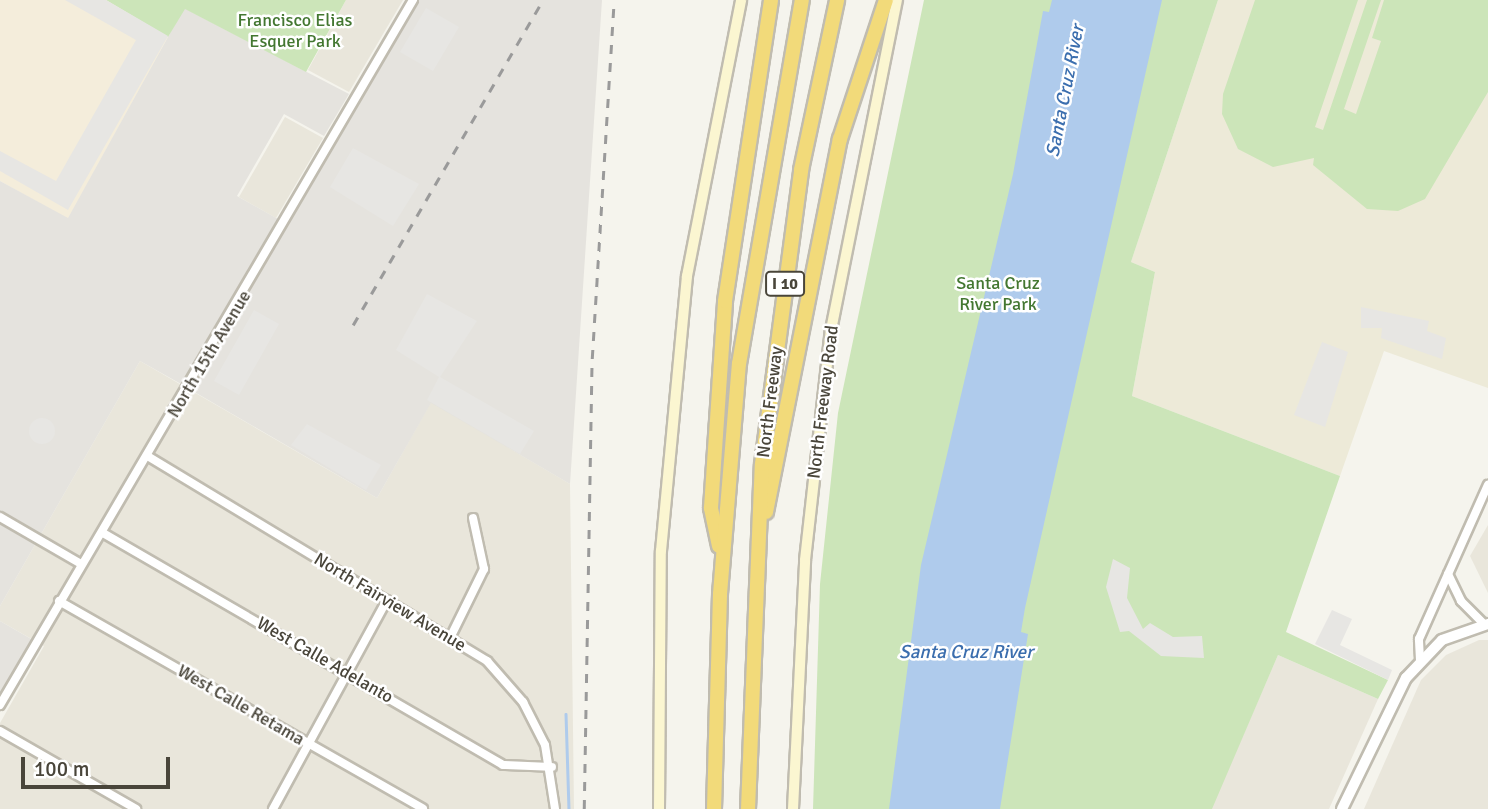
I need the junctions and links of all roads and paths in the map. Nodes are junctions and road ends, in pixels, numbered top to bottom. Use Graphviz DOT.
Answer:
graph roads {
  1 [pos="413,0"];
  2 [pos="741,0"];
  3 [pos="771,0"];
  4 [pos="802,0"];
  5 [pos="837,0"];
  6 [pos="886,0"];
  7 [pos="897,0"];
  8 [pos="149,457"];
  9 [pos="1488,485"];
  10 [pos="0,517"];
  11 [pos="473,518"];
  12 [pos="103,533"];
  13 [pos="722,561"];
  14 [pos="81,564"];
  15 [pos="754,571"];
  16 [pos="1448,574"];
  17 [pos="387,600"];
  18 [pos="59,601"];
  19 [pos="1486,624"];
  20 [pos="450,638"];
  21 [pos="1420,660"];
  22 [pos="348,673"];
  23 [pos="0,705"];
  24 [pos="0,731"];
  25 [pos="308,744"];
  26 [pos="552,767"];
  27 [pos="136,809"];
  28 [pos="273,809"];
  29 [pos="423,809"];
  30 [pos="555,809"];
  31 [pos="659,809"];
  32 [pos="714,809"];
  33 [pos="748,809"];
  34 [pos="793,809"];
  35 [pos="1342,809"];
  1 -- 8 [label="street, North 15th Avenue"];
  2 -- 31 [label="main road"];
  3 -- 13 [label="highway"];
  4 -- 13 [label="highway, North Freeway / I 10"];
  5 -- 15 [label="highway, North Freeway / I 10"];
  6 -- 15 [label="highway"];
  7 -- 34 [label="main road, North Freeway Road"];
  8 -- 12 [label="street, North 15th Avenue"];
  8 -- 17 [label="street, North Fairview Avenue"];
  9 -- 16 [label="street"];
  10 -- 14 [label="street"];
  11 -- 20 [label="street"];
  12 -- 14 [label="street, North 15th Avenue"];
  12 -- 22 [label="street, West Calle Adelanto"];
  13 -- 32 [label="highway, North Freeway / I 10"];
  14 -- 18 [label="street, North 15th Avenue"];
  15 -- 33 [label="highway, North Freeway / I 10"];
  16 -- 19 [label="street"];
  16 -- 21 [label="street"];
  17 -- 20 [label="street, North Fairview Avenue"];
  17 -- 22 [label="street"];
  18 -- 23 [label="street, North 15th Avenue"];
  18 -- 25 [label="street, West Calle Retama"];
  19 -- 21 [label="street"];
  20 -- 26 [label="street, North Fairview Avenue"];
  21 -- 35 [label="street"];
  22 -- 25 [label="street"];
  22 -- 26 [label="street, West Calle Adelanto"];
  24 -- 27 [label="street"];
  25 -- 28 [label="street"];
  25 -- 29 [label="street, West Calle Retama"];
  26 -- 30 [label="street, North Fairview Avenue"];
}
